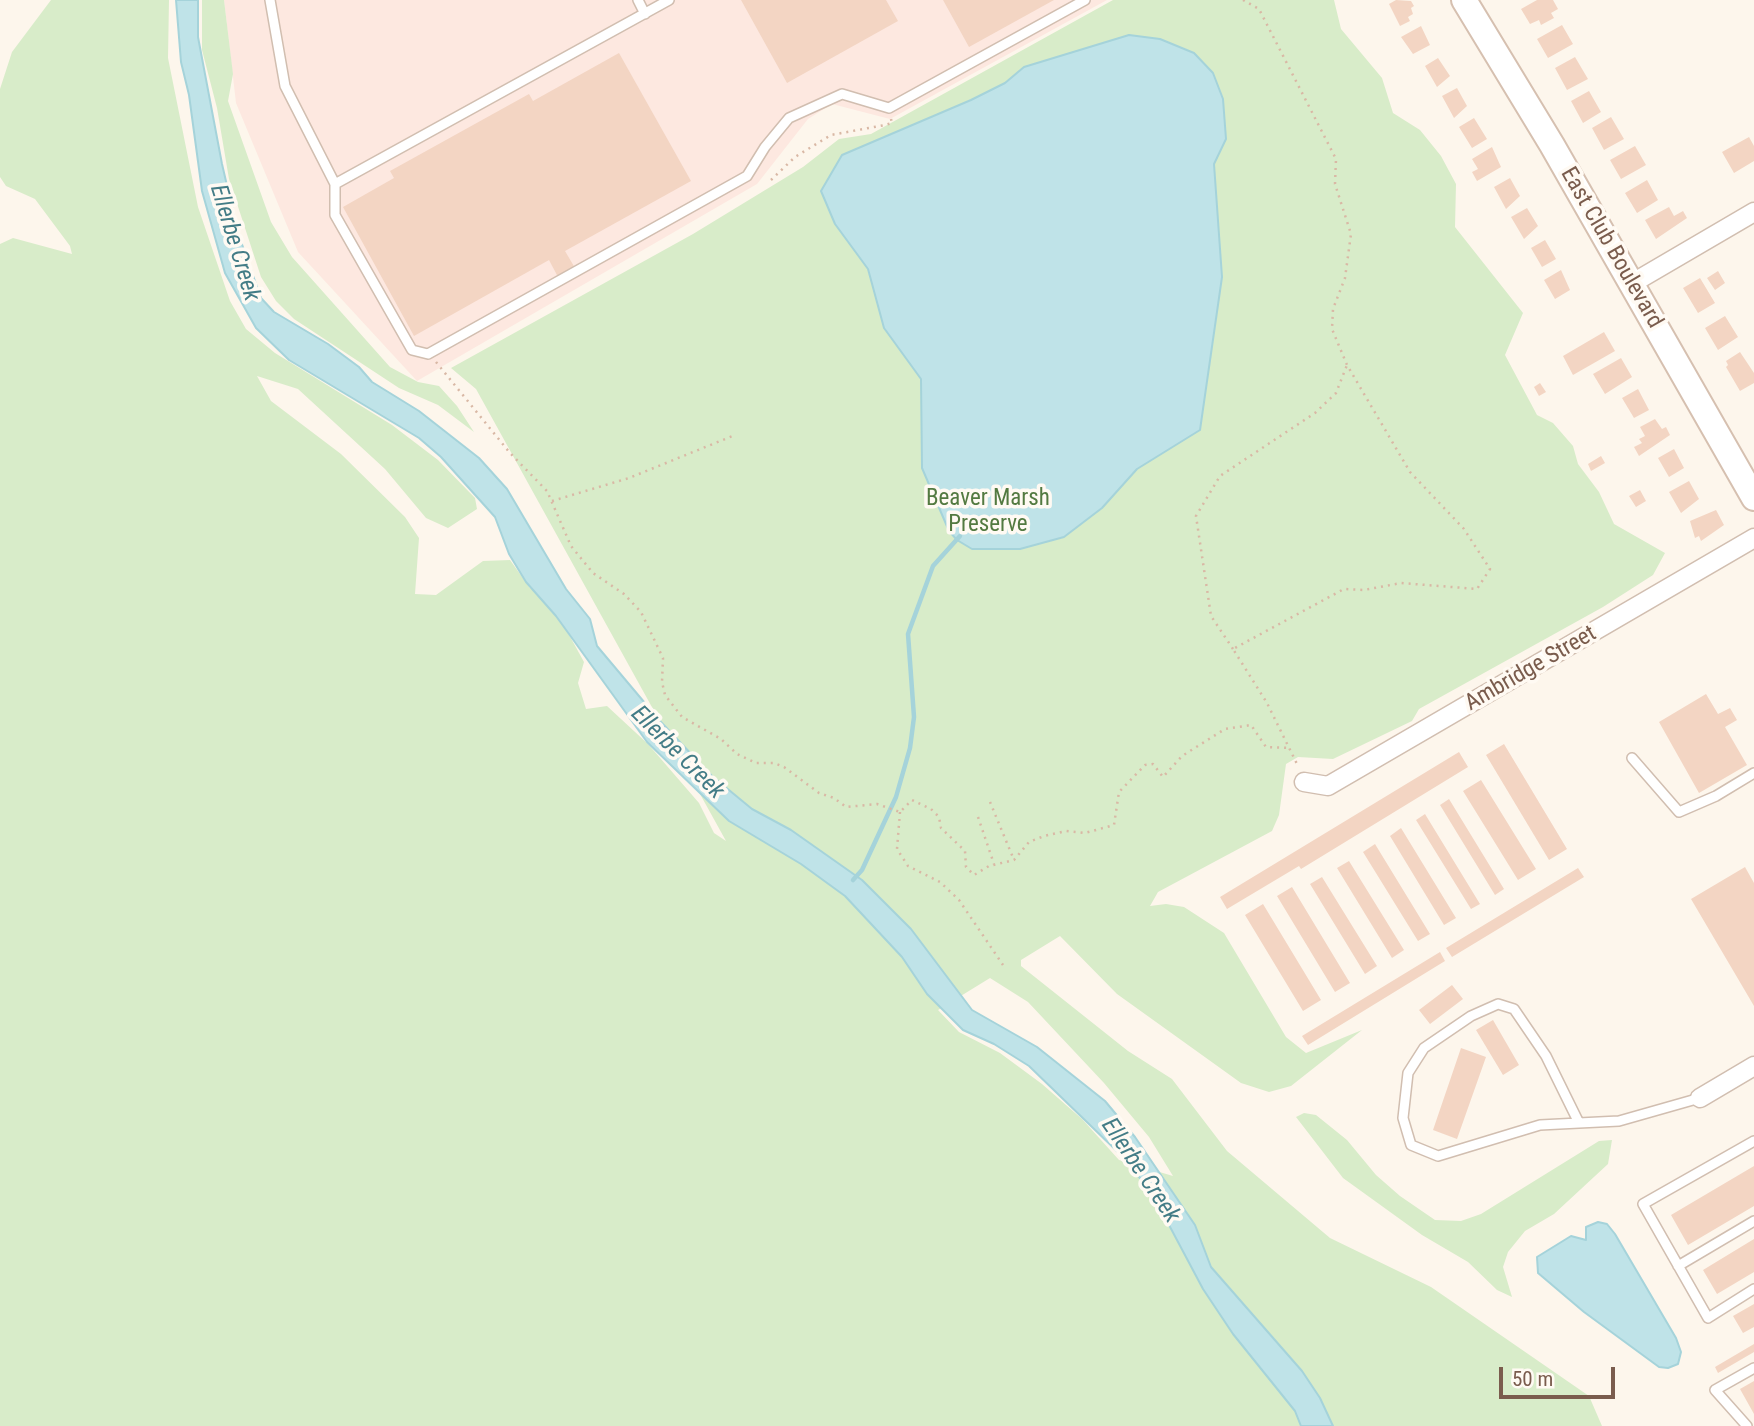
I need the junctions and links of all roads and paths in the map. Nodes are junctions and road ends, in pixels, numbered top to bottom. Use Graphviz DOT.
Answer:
graph roads {
  1 [pos="270,0"];
  2 [pos="638,0"];
  3 [pos="670,0"];
  4 [pos="1085,0"];
  5 [pos="1243,0"];
  6 [pos="1464,0"];
  7 [pos="645,14"];
  8 [pos="889,108"];
  9 [pos="771,180"];
  10 [pos="335,184"];
  11 [pos="1754,212"];
  12 [pos="1631,284"];
  13 [pos="428,354"];
  14 [pos="1347,365"];
  15 [pos="735,435"];
  16 [pos="1754,498"];
  17 [pos="552,501"];
  18 [pos="1754,538"];
  19 [pos="1233,649"];
  20 [pos="1291,748"];
  21 [pos="1632,758"];
  22 [pos="1754,773"];
  23 [pos="1304,782"];
  24 [pos="990,802"];
  25 [pos="896,811"];
  26 [pos="978,817"];
  27 [pos="1014,860"];
  28 [pos="994,864"];
  29 [pos="1003,965"];
  30 [pos="1754,1066"];
  31 [pos="1700,1098"];
  32 [pos="1578,1123"];
  33 [pos="1754,1141"];
  34 [pos="1754,1221"];
  35 [pos="1678,1266"];
  36 [pos="1754,1289"];
  37 [pos="1754,1368"];
  38 [pos="1746,1426"];
  1 -- 10 [label="lane"];
  2 -- 7 [label="lane"];
  3 -- 7 [label="lane"];
  4 -- 8 [label="lane"];
  5 -- 14 [label="path"];
  6 -- 12 [label="street, East Club Boulevard"];
  7 -- 10 [label="lane"];
  8 -- 9 [label="path"];
  8 -- 13 [label="lane"];
  10 -- 13 [label="lane"];
  11 -- 12 [label="street"];
  12 -- 16 [label="street, East Club Boulevard"];
  13 -- 17 [label="path"];
  14 -- 19 [label="path"];
  14 -- 19 [label="path"];
  15 -- 17 [label="path"];
  17 -- 25 [label="path"];
  18 -- 23 [label="street, Ambridge Street"];
  19 -- 20 [label="path"];
  20 -- 23 [label="path"];
  20 -- 27 [label="path"];
  21 -- 22 [label="lane"];
  24 -- 27 [label="path"];
  25 -- 28 [label="path"];
  25 -- 29 [label="path"];
  26 -- 28 [label="path"];
  27 -- 28 [label="path"];
  30 -- 31 [label="street"];
  31 -- 32 [label="lane"];
  32 -- 32 [label="lane"];
  33 -- 35 [label="lane"];
  34 -- 35 [label="lane"];
  35 -- 36 [label="lane"];
  37 -- 38 [label="lane"];
}
